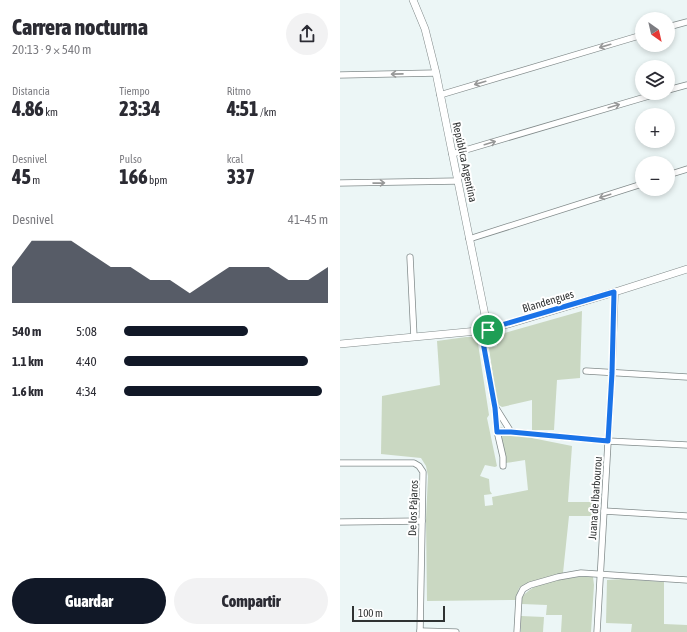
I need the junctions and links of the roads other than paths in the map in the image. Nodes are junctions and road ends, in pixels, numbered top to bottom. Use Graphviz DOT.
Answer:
graph roads {
  1 [pos="413,0"];
  2 [pos="687,22"];
  3 [pos="675,25"];
  4 [pos="635,37"];
  5 [pos="436,73"];
  6 [pos="340,75"];
  7 [pos="687,85"];
  8 [pos="675,88"];
  9 [pos="440,94"];
  10 [pos="635,100"];
  11 [pos="452,154"];
  12 [pos="687,169"];
  13 [pos="675,173"];
  14 [pos="458,181"];
  15 [pos="340,183"];
  16 [pos="635,186"];
  17 [pos="469,239"];
  18 [pos="410,257"];
  19 [pos="686,269"];
  20 [pos="614,292"];
  21 [pos="484,330"];
  22 [pos="414,337"];
  23 [pos="340,344"];
  24 [pos="586,371"];
  25 [pos="612,373"];
  26 [pos="687,377"];
  27 [pos="495,408"];
  28 [pos="497,432"];
  29 [pos="511,432"];
  30 [pos="608,441"];
  31 [pos="687,445"];
  32 [pos="340,463"];
  33 [pos="503,466"];
  34 [pos="604,511"];
  35 [pos="687,516"];
  36 [pos="422,521"];
  37 [pos="340,522"];
  38 [pos="600,574"];
  39 [pos="687,580"];
  40 [pos="420,632"];
  41 [pos="456,632"];
  42 [pos="518,632"];
  43 [pos="597,632"];
  1 -- 5 [label="street, República Argentina"];
  2 -- 3 [label="street"];
  4 -- 9 [label="street, one-way"];
  5 -- 6 [label="street, one-way"];
  5 -- 9 [label="street, República Argentina"];
  7 -- 8 [label="street"];
  9 -- 11 [label="street, República Argentina"];
  11 -- 10 [label="street, one-way"];
  11 -- 14 [label="street, República Argentina"];
  12 -- 13 [label="street"];
  15 -- 14 [label="street, one-way"];
  14 -- 17 [label="street, República Argentina"];
  16 -- 17 [label="street, one-way"];
  17 -- 21 [label="street, República Argentina"];
  18 -- 22 [label="street"];
  19 -- 20 [label="street, Blandengues"];
  20 -- 21 [label="street, Blandengues"];
  20 -- 25 [label="street, Juana de Ibarbourou"];
  21 -- 22 [label="street, Blandengues"];
  21 -- 27 [label="street, República Argentina"];
  22 -- 23 [label="street, Blandengues"];
  24 -- 25 [label="street"];
  25 -- 26 [label="street"];
  25 -- 30 [label="street, Juana de Ibarbourou"];
  27 -- 28 [label="street, República Argentina"];
  27 -- 29 [label="street"];
  28 -- 29 [label="street"];
  28 -- 33 [label="street, República Argentina"];
  29 -- 30 [label="street"];
  30 -- 31 [label="street"];
  30 -- 34 [label="street, Juana de Ibarbourou"];
  32 -- 36 [label="street, De los Pájaros"];
  34 -- 35 [label="street"];
  34 -- 38 [label="street, Juana de Ibarbourou"];
  36 -- 37 [label="street"];
  36 -- 40 [label="street, De los Pájaros"];
  38 -- 39 [label="street"];
  38 -- 42 [label="street"];
  38 -- 43 [label="street, Juana de Ibarbourou"];
  40 -- 41 [label="street"];
}
